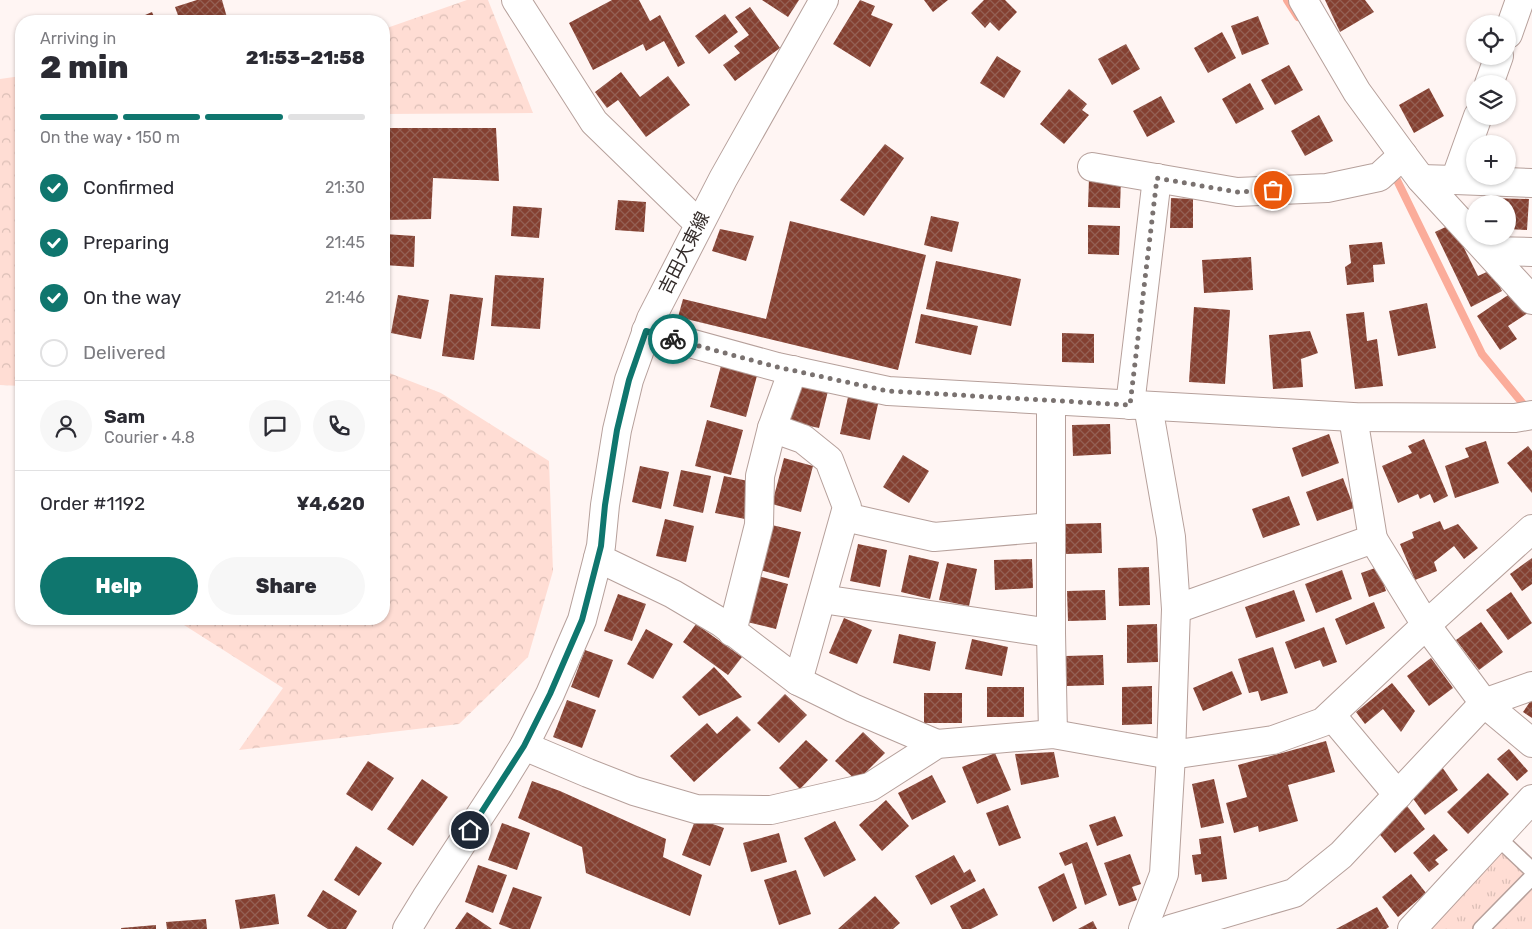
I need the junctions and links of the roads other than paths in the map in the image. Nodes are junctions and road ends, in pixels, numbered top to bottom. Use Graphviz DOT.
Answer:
graph roads {
  1 [pos="516,0"];
  2 [pos="824,0"];
  3 [pos="1303,0"];
  4 [pos="1520,0"];
  5 [pos="1515,15"];
  6 [pos="1475,125"];
  7 [pos="1402,156"];
  8 [pos="1092,167"];
  9 [pos="1157,178"];
  10 [pos="1421,179"];
  11 [pos="1455,180"];
  12 [pos="1532,183"];
  13 [pos="699,224"];
  14 [pos="1488,251"];
  15 [pos="1532,252"];
  16 [pos="1532,300"];
  17 [pos="646,331"];
  18 [pos="793,370"];
  19 [pos="1051,400"];
  20 [pos="1139,406"];
  21 [pos="1353,417"];
  22 [pos="1524,417"];
  23 [pos="772,428"];
  24 [pos="845,517"];
  25 [pos="1050,527"];
  26 [pos="1532,529"];
  27 [pos="1373,539"];
  28 [pos="598,558"];
  29 [pos="822,599"];
  30 [pos="1176,608"];
  31 [pos="1426,625"];
  32 [pos="732,632"];
  33 [pos="1051,633"];
  34 [pos="798,681"];
  35 [pos="1532,686"];
  36 [pos="1484,703"];
  37 [pos="1331,715"];
  38 [pos="1054,734"];
  39 [pos="1532,743"];
  40 [pos="937,744"];
  41 [pos="524,746"];
  42 [pos="1171,755"];
  43 [pos="1398,795"];
  44 [pos="1532,798"];
  45 [pos="1497,837"];
  46 [pos="1532,870"];
  47 [pos="1532,877"];
  48 [pos="407,929"];
  49 [pos="1143,929"];
  50 [pos="1171,929"];
  51 [pos="1412,929"];
  52 [pos="1481,929"];
  1 -- 13 [label="street"];
  2 -- 13 [label="street, 吉田大東線"];
  3 -- 7 [label="street"];
  4 -- 5 [label="street"];
  6 -- 11 [label="street"];
  7 -- 9 [label="street"];
  7 -- 10 [label="street"];
  8 -- 9 [label="street"];
  9 -- 20 [label="street"];
  10 -- 11 [label="street"];
  10 -- 14 [label="street"];
  11 -- 12 [label="street"];
  13 -- 17 [label="street, 吉田大東線"];
  14 -- 15 [label="street"];
  14 -- 16 [label="street"];
  17 -- 18 [label="street"];
  17 -- 28 [label="street, 吉田大東線"];
  18 -- 19 [label="street"];
  18 -- 23 [label="street"];
  19 -- 20 [label="street"];
  19 -- 25 [label="street"];
  20 -- 21 [label="street"];
  20 -- 30 [label="street"];
  21 -- 22 [label="street"];
  21 -- 27 [label="street"];
  23 -- 24 [label="street"];
  23 -- 32 [label="street"];
  24 -- 25 [label="street"];
  24 -- 29 [label="street"];
  25 -- 33 [label="street"];
  26 -- 31 [label="street"];
  27 -- 30 [label="street"];
  27 -- 31 [label="street"];
  28 -- 32 [label="street"];
  28 -- 41 [label="street, 吉田大東線"];
  29 -- 33 [label="street"];
  29 -- 34 [label="street"];
  30 -- 42 [label="street"];
  31 -- 36 [label="street"];
  31 -- 37 [label="street"];
  32 -- 34 [label="street"];
  33 -- 38 [label="street"];
  34 -- 40 [label="street"];
  35 -- 36 [label="street"];
  36 -- 39 [label="street"];
  36 -- 43 [label="street"];
  37 -- 42 [label="street"];
  37 -- 43 [label="street"];
  38 -- 40 [label="street"];
  38 -- 42 [label="street"];
  40 -- 41 [label="street"];
  41 -- 48 [label="street, 吉田大東線"];
  42 -- 49 [label="street"];
  43 -- 50 [label="street"];
  44 -- 45 [label="street"];
  45 -- 46 [label="lane"];
  45 -- 51 [label="street"];
  47 -- 52 [label="lane"];
}
